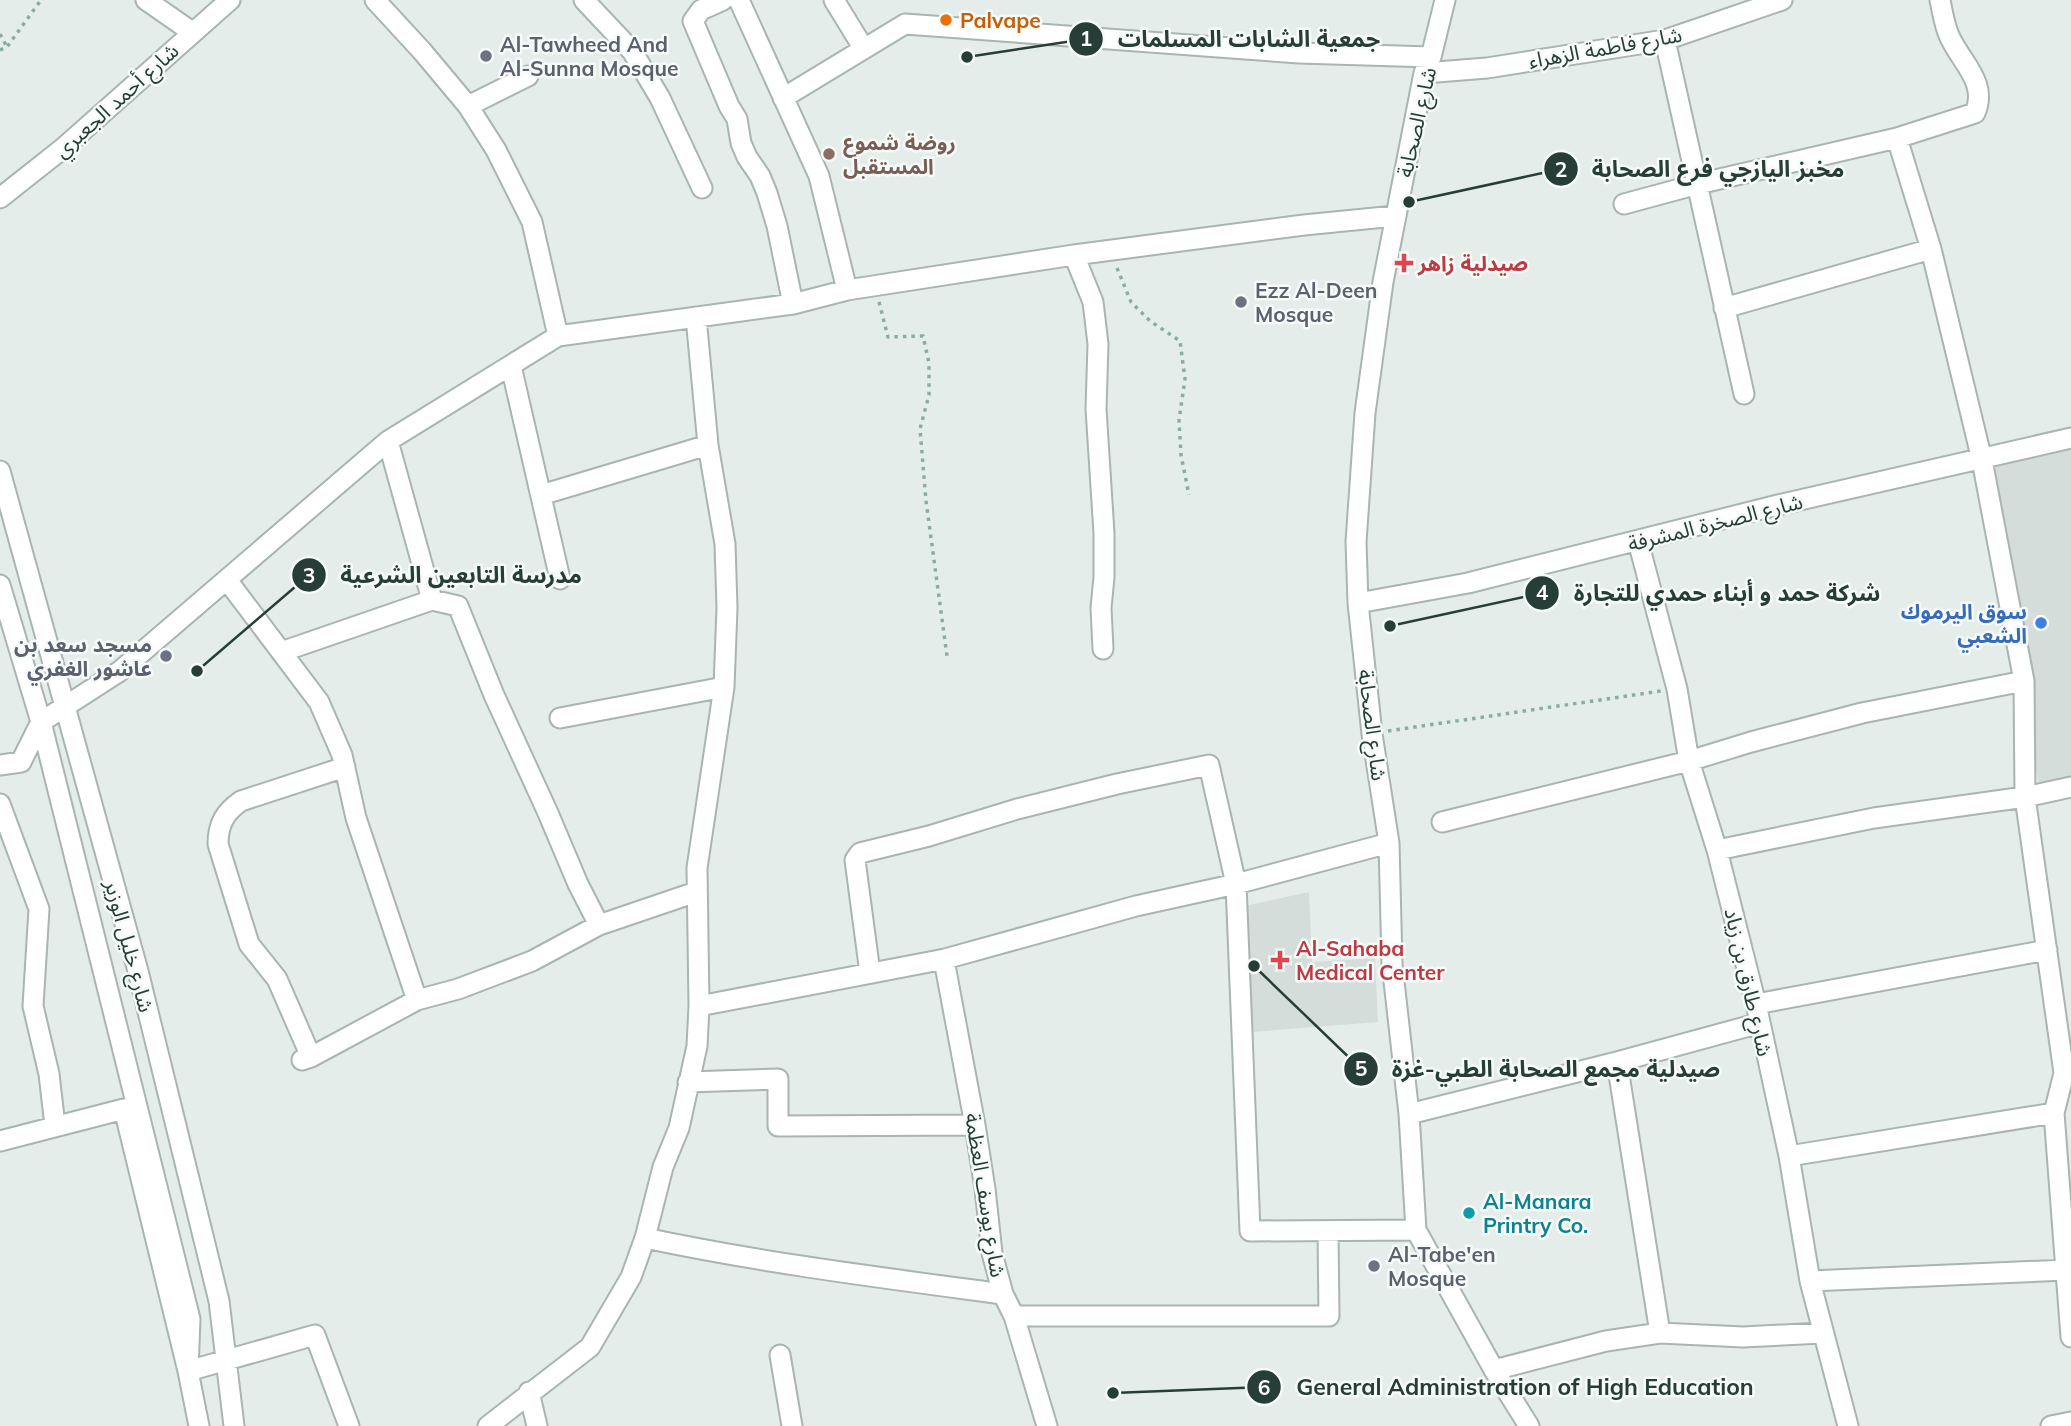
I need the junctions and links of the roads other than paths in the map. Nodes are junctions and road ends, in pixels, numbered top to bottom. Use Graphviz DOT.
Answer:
graph roads {
  1 [pos="146,0"];
  2 [pos="230,0"];
  3 [pos="375,0"];
  4 [pos="584,0"];
  5 [pos="723,0"];
  6 [pos="740,0"];
  7 [pos="834,0"];
  8 [pos="1445,0"];
  9 [pos="1782,0"];
  10 [pos="1940,0"];
  11 [pos="192,32"];
  12 [pos="1665,40"];
  13 [pos="864,49"];
  14 [pos="1427,65"];
  15 [pos="528,76"];
  16 [pos="783,98"];
  17 [pos="468,106"];
  18 [pos="1897,138"];
  19 [pos="1698,184"];
  20 [pos="702,188"];
  21 [pos="0,198"];
  22 [pos="1624,204"];
  23 [pos="1395,216"];
  24 [pos="1931,249"];
  25 [pos="1074,255"];
  26 [pos="847,290"];
  27 [pos="793,304"];
  28 [pos="1724,308"];
  29 [pos="696,317"];
  30 [pos="558,335"];
  31 [pos="511,366"];
  32 [pos="1744,394"];
  33 [pos="2071,438"];
  34 [pos="388,441"];
  35 [pos="708,445"];
  36 [pos="1982,460"];
  37 [pos="0,471"];
  38 [pos="541,495"];
  39 [pos="1638,541"];
  40 [pos="559,579"];
  41 [pos="227,580"];
  42 [pos="0,584"];
  43 [pos="432,600"];
  44 [pos="1358,603"];
  45 [pos="1103,649"];
  46 [pos="281,652"];
  47 [pos="2024,681"];
  48 [pos="724,687"];
  49 [pos="65,707"];
  50 [pos="560,718"];
  51 [pos="41,722"];
  52 [pos="1689,761"];
  53 [pos="0,765"];
  54 [pos="345,767"];
  55 [pos="2071,787"];
  56 [pos="2025,797"];
  57 [pos="0,804"];
  58 [pos="1442,822"];
  59 [pos="1390,843"];
  60 [pos="1717,850"];
  61 [pos="1236,884"];
  62 [pos="696,892"];
  63 [pos="598,925"];
  64 [pos="2047,950"];
  65 [pos="944,960"];
  66 [pos="870,973"];
  67 [pos="417,1000"];
  68 [pos="699,1006"];
  69 [pos="1758,1014"];
  70 [pos="1617,1062"];
  71 [pos="688,1082"];
  72 [pos="2054,1113"];
  73 [pos="1409,1114"];
  74 [pos="975,1125"];
  75 [pos="55,1126"];
  76 [pos="0,1140"];
  77 [pos="1789,1156"];
  78 [pos="1416,1230"];
  79 [pos="1328,1231"];
  80 [pos="645,1238"];
  81 [pos="2066,1270"];
  82 [pos="1810,1282"];
  83 [pos="1003,1294"];
  84 [pos="1014,1316"];
  85 [pos="1660,1333"];
  86 [pos="1822,1333"];
  87 [pos="2071,1337"];
  88 [pos="780,1354"];
  89 [pos="226,1360"];
  90 [pos="1494,1370"];
  91 [pos="188,1371"];
  92 [pos="529,1392"];
  93 [pos="2071,1422"];
  94 [pos="200,1426"];
  95 [pos="234,1426"];
  96 [pos="349,1426"];
  97 [pos="488,1426"];
  98 [pos="537,1426"];
  99 [pos="792,1426"];
  100 [pos="1047,1426"];
  101 [pos="1529,1426"];
  102 [pos="1848,1426"];
  103 [pos="2050,1426"];
  1 -- 11 [label="street"];
  2 -- 11 [label="street, شارع أحمد الجعبري"];
  3 -- 17 [label="street"];
  4 -- 20 [label="street"];
  5 -- 27 [label="street"];
  6 -- 16 [label="street"];
  7 -- 13 [label="street"];
  8 -- 14 [label="street, شارع الصحابة"];
  9 -- 12 [label="street, شارع فاطمة الزهراء"];
  10 -- 18 [label="street"];
  11 -- 21 [label="street, شارع أحمد الجعبري"];
  12 -- 14 [label="street, شارع فاطمة الزهراء"];
  12 -- 19 [label="street"];
  13 -- 14 [label="street, شارع فاطمة الزهراء"];
  13 -- 16 [label="street, شارع فاطمة الزهراء"];
  14 -- 23 [label="street, شارع الصحابة"];
  15 -- 17 [label="street"];
  16 -- 26 [label="street"];
  17 -- 30 [label="street"];
  18 -- 19 [label="street"];
  18 -- 24 [label="street"];
  19 -- 22 [label="street"];
  19 -- 28 [label="street"];
  23 -- 25 [label="street"];
  23 -- 44 [label="street, شارع الصحابة"];
  24 -- 28 [label="street"];
  24 -- 36 [label="street"];
  25 -- 26 [label="street"];
  25 -- 45 [label="street"];
  26 -- 27 [label="street"];
  27 -- 29 [label="street"];
  28 -- 32 [label="street"];
  29 -- 30 [label="street"];
  29 -- 35 [label="street"];
  30 -- 31 [label="street"];
  31 -- 34 [label="street"];
  31 -- 38 [label="street"];
  33 -- 36 [label="street, شارع الصخرة المشرفة"];
  34 -- 41 [label="street"];
  34 -- 43 [label="street"];
  35 -- 38 [label="street"];
  35 -- 48 [label="street"];
  36 -- 39 [label="street, شارع الصخرة المشرفة"];
  36 -- 47 [label="street"];
  37 -- 49 [label="street, شارع خليل الوزير"];
  38 -- 40 [label="street"];
  39 -- 44 [label="street, شارع الصخرة المشرفة"];
  39 -- 52 [label="street, شارع طارق بن زياد"];
  41 -- 46 [label="street"];
  41 -- 49 [label="street"];
  42 -- 51 [label="street, شارع خليل الوزير"];
  43 -- 46 [label="street"];
  43 -- 63 [label="street"];
  44 -- 59 [label="street, شارع الصحابة"];
  46 -- 54 [label="street"];
  47 -- 52 [label="street"];
  47 -- 56 [label="street"];
  48 -- 50 [label="street"];
  48 -- 62 [label="street"];
  49 -- 51 [label="street"];
  49 -- 89 [label="street, شارع خليل الوزير"];
  51 -- 53 [label="street"];
  51 -- 91 [label="street, شارع خليل الوزير"];
  52 -- 58 [label="street"];
  52 -- 60 [label="street, شارع طارق بن زياد"];
  54 -- 67 [label="street"];
  54 -- 67 [label="street"];
  55 -- 56 [label="street"];
  56 -- 60 [label="street"];
  56 -- 64 [label="street"];
  57 -- 75 [label="street"];
  59 -- 61 [label="street"];
  59 -- 73 [label="street, شارع الصحابة"];
  60 -- 69 [label="street, شارع طارق بن زياد"];
  61 -- 65 [label="street"];
  61 -- 66 [label="street"];
  61 -- 79 [label="street"];
  62 -- 63 [label="street"];
  62 -- 68 [label="street"];
  63 -- 67 [label="street"];
  64 -- 69 [label="street"];
  64 -- 72 [label="street"];
  65 -- 66 [label="street"];
  65 -- 74 [label="street, شارع يوسف العظمة"];
  66 -- 68 [label="street"];
  68 -- 71 [label="street"];
  69 -- 70 [label="street"];
  69 -- 77 [label="street, شارع طارق بن زياد"];
  70 -- 73 [label="street"];
  70 -- 85 [label="street"];
  71 -- 74 [label="street"];
  71 -- 80 [label="street"];
  72 -- 77 [label="street"];
  72 -- 81 [label="street"];
  73 -- 78 [label="street, شارع الصحابة"];
  74 -- 83 [label="street, شارع يوسف العظمة"];
  75 -- 76 [label="street"];
  75 -- 91 [label="street"];
  77 -- 82 [label="street, شارع طارق بن زياد"];
  78 -- 79 [label="street"];
  78 -- 90 [label="street, شارع الصحابة"];
  79 -- 84 [label="street"];
  80 -- 83 [label="street"];
  80 -- 92 [label="street"];
  81 -- 82 [label="street"];
  81 -- 87 [label="street"];
  82 -- 86 [label="street, شارع طارق بن زياد"];
  83 -- 84 [label="street, شارع يوسف العظمة"];
  84 -- 100 [label="street, شارع يوسف العظمة"];
  85 -- 86 [label="street"];
  85 -- 90 [label="street"];
  86 -- 102 [label="street, شارع طارق بن زياد"];
  88 -- 99 [label="street"];
  89 -- 91 [label="street"];
  89 -- 95 [label="street, شارع خليل الوزير"];
  89 -- 96 [label="street"];
  90 -- 101 [label="street, شارع الصحابة"];
  91 -- 94 [label="street, شارع خليل الوزير"];
  92 -- 97 [label="street"];
  92 -- 98 [label="street"];
  93 -- 103 [label="street"];
}
